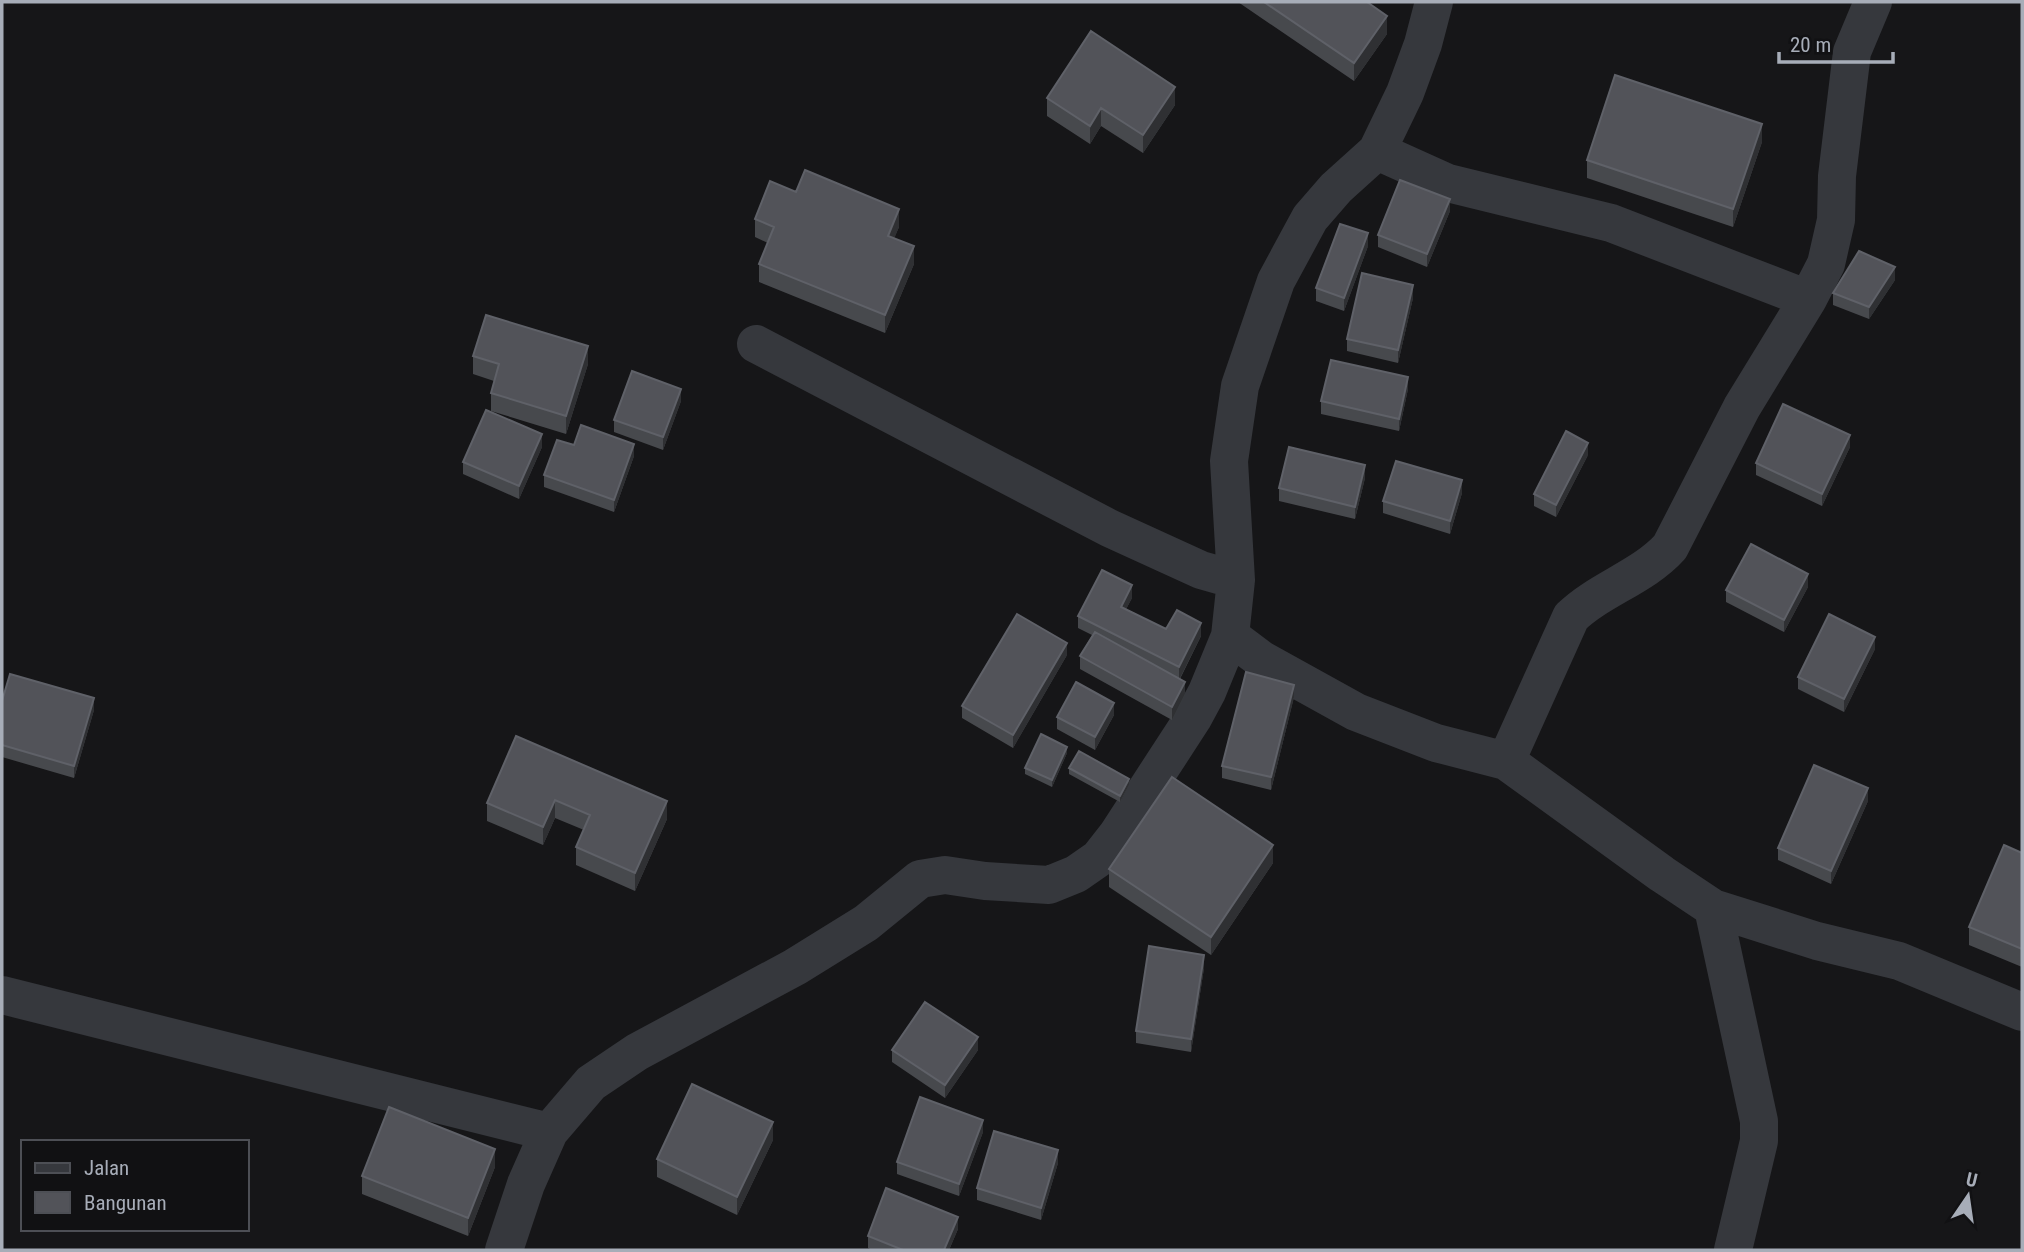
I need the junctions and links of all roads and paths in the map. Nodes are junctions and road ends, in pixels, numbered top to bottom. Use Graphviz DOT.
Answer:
graph roads {
  1 [pos="1434,2"];
  2 [pos="1873,2"];
  3 [pos="1377,150"];
  4 [pos="1808,299"];
  5 [pos="756,344"];
  6 [pos="1236,580"];
  7 [pos="1230,636"];
  8 [pos="1506,761"];
  9 [pos="1713,908"];
  10 [pos="2,995"];
  11 [pos="2022,1012"];
  12 [pos="549,1132"];
  13 [pos="504,1250"];
  14 [pos="1733,1250"];
  1 -- 3 [label="street"];
  2 -- 4 [label="street"];
  3 -- 4 [label="street"];
  3 -- 6 [label="street"];
  4 -- 8 [label="street"];
  5 -- 6 [label="street"];
  6 -- 7 [label="street"];
  7 -- 8 [label="street"];
  7 -- 12 [label="street"];
  8 -- 9 [label="street"];
  9 -- 11 [label="street"];
  9 -- 14 [label="street"];
  10 -- 12 [label="street"];
  12 -- 13 [label="street"];
}
